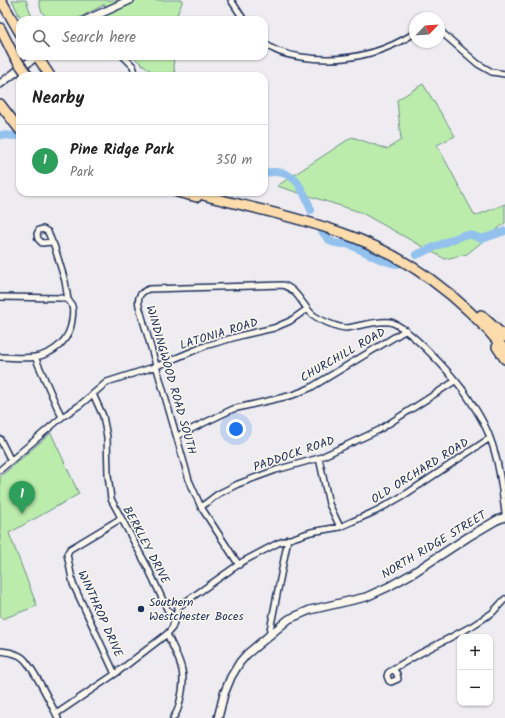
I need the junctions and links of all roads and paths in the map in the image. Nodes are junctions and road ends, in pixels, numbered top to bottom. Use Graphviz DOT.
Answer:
graph roads {
  1 [pos="1,0"];
  2 [pos="130,0"];
  3 [pos="231,0"];
  4 [pos="96,16"];
  5 [pos="241,16"];
  6 [pos="16,26"];
  7 [pos="0,28"];
  8 [pos="445,36"];
  9 [pos="409,37"];
  10 [pos="0,41"];
  11 [pos="268,46"];
  12 [pos="12,57"];
  13 [pos="32,60"];
  14 [pos="40,60"];
  15 [pos="127,60"];
  16 [pos="19,72"];
  17 [pos="25,72"];
  18 [pos="47,72"];
  19 [pos="135,72"];
  20 [pos="505,74"];
  21 [pos="0,84"];
  22 [pos="0,104"];
  23 [pos="16,125"];
  24 [pos="193,196"];
  25 [pos="207,196"];
  26 [pos="227,196"];
  27 [pos="244,206"];
  28 [pos="52,242"];
  29 [pos="0,297"];
  30 [pos="455,299"];
  31 [pos="68,300"];
  32 [pos="307,309"];
  33 [pos="481,315"];
  34 [pos="406,330"];
  35 [pos="505,337"];
  36 [pos="505,342"];
  37 [pos="505,350"];
  38 [pos="0,357"];
  39 [pos="35,357"];
  40 [pos="505,359"];
  41 [pos="157,366"];
  42 [pos="455,381"];
  43 [pos="93,394"];
  44 [pos="62,416"];
  45 [pos="177,436"];
  46 [pos="490,438"];
  47 [pos="0,439"];
  48 [pos="319,458"];
  49 [pos="11,461"];
  50 [pos="0,470"];
  51 [pos="201,507"];
  52 [pos="505,513"];
  53 [pos="505,517"];
  54 [pos="120,519"];
  55 [pos="340,527"];
  56 [pos="288,539"];
  57 [pos="239,565"];
  58 [pos="505,599"];
  59 [pos="174,619"];
  60 [pos="167,634"];
  61 [pos="269,635"];
  62 [pos="0,650"];
  63 [pos="394,669"];
  64 [pos="115,674"];
  65 [pos="57,716"];
  66 [pos="176,718"];
  67 [pos="218,718"];
  1 -- 6 [label="highway"];
  2 -- 4 [label="street"];
  3 -- 5 [label="street"];
  7 -- 12 [label="highway"];
  8 -- 20 [label="street"];
  9 -- 11 [label="street"];
  10 -- 12 [label="highway"];
  12 -- 16 [label="highway"];
  12 -- 17 [label="highway, bridge"];
  13 -- 21 [label="street"];
  14 -- 18 [label="highway"];
  15 -- 19 [label="street"];
  22 -- 23 [label="highway"];
  24 -- 27 [label="highway"];
  25 -- 27 [label="highway"];
  26 -- 33 [label="highway"];
  27 -- 30 [label="highway"];
  28 -- 31 [label="street"];
  29 -- 31 [label="street"];
  30 -- 37 [label="highway"];
  30 -- 40 [label="highway"];
  31 -- 39 [label="street"];
  32 -- 34 [label="street"];
  32 -- 41 [label="street, LATONIA ROAD"];
  32 -- 41 [label="street, WINDINGWOOD ROAD SOUTH"];
  33 -- 35 [label="highway"];
  33 -- 36 [label="highway"];
  34 -- 42 [label="street"];
  34 -- 45 [label="street, CHURCHILL ROAD"];
  38 -- 39 [label="street"];
  39 -- 44 [label="street"];
  41 -- 43 [label="street, LATONIA ROAD"];
  41 -- 45 [label="street, WINDINGWOOD ROAD SOUTH"];
  42 -- 46 [label="street"];
  42 -- 48 [label="street, PADDOCK ROAD"];
  43 -- 44 [label="street, LATONIA ROAD"];
  43 -- 54 [label="street, BERKLEY DRIVE"];
  44 -- 49 [label="street, LATONIA ROAD"];
  45 -- 51 [label="street, WINDINGWOOD ROAD SOUTH"];
  46 -- 52 [label="street"];
  46 -- 55 [label="street, OLD ORCHARD ROAD"];
  47 -- 49 [label="street"];
  48 -- 51 [label="street, PADDOCK ROAD"];
  48 -- 55 [label="street"];
  49 -- 50 [label="street, LATONIA ROAD"];
  51 -- 57 [label="street, WINDINGWOOD ROAD SOUTH"];
  53 -- 61 [label="street, NORTH RIDGE STREET"];
  54 -- 59 [label="street, BERKLEY DRIVE"];
  54 -- 64 [label="street, WINTHROP DRIVE"];
  55 -- 56 [label="street, OLD ORCHARD ROAD"];
  56 -- 57 [label="street, OLD ORCHARD ROAD"];
  56 -- 61 [label="street"];
  57 -- 59 [label="street, OLD ORCHARD ROAD"];
  58 -- 63 [label="street"];
  59 -- 60 [label="street"];
  60 -- 64 [label="street"];
  60 -- 66 [label="street"];
  61 -- 67 [label="street, NORTH RIDGE STREET"];
  62 -- 65 [label="street"];
  64 -- 65 [label="street"];
}
